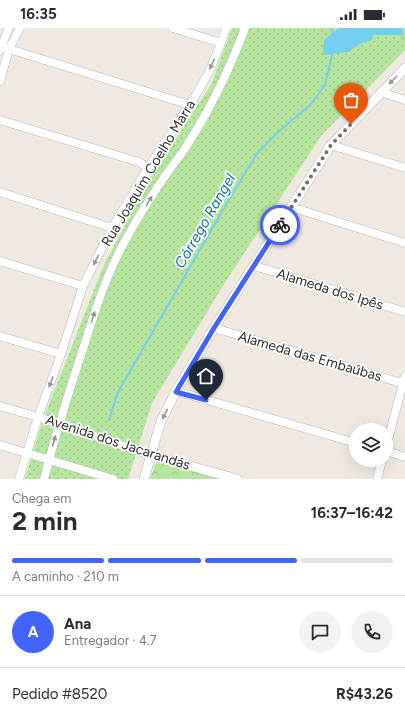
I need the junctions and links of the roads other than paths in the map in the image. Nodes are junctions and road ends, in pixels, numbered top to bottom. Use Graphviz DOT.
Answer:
graph roads {
  1 [pos="9,28"];
  2 [pos="20,28"];
  3 [pos="173,28"];
  4 [pos="226,28"];
  5 [pos="245,28"];
  6 [pos="221,43"];
  7 [pos="9,49"];
  8 [pos="0,50"];
  9 [pos="405,68"];
  10 [pos="0,81"];
  11 [pos="381,92"];
  12 [pos="405,100"];
  13 [pos="190,105"];
  14 [pos="0,120"];
  15 [pos="331,145"];
  16 [pos="148,168"];
  17 [pos="405,168"];
  18 [pos="0,192"];
  19 [pos="291,207"];
  20 [pos="112,228"];
  21 [pos="405,243"];
  22 [pos="0,261"];
  23 [pos="255,266"];
  24 [pos="83,286"];
  25 [pos="405,312"];
  26 [pos="214,328"];
  27 [pos="0,336"];
  28 [pos="61,354"];
  29 [pos="404,381"];
  30 [pos="176,392"];
  31 [pos="0,406"];
  32 [pos="38,417"];
  33 [pos="393,423"];
  34 [pos="59,424"];
  35 [pos="349,441"];
  36 [pos="0,445"];
  37 [pos="27,453"];
  38 [pos="393,453"];
  39 [pos="151,455"];
  40 [pos="405,457"];
  41 [pos="49,459"];
  42 [pos="380,467"];
  43 [pos="19,479"];
  44 [pos="44,479"];
  45 [pos="113,479"];
  46 [pos="144,479"];
  47 [pos="237,479"];
  48 [pos="377,479"];
  1 -- 8 [label="street"];
  2 -- 7 [label="street"];
  3 -- 6 [label="street"];
  4 -- 6 [label="street, Rua Joaquim Coelho Marra"];
  34 -- 5 [label="street, Rua Joaquim Coelho Marra, one-way"];
  6 -- 13 [label="street, Rua Joaquim Coelho Marra, one-way"];
  7 -- 10 [label="street"];
  7 -- 13 [label="street"];
  9 -- 11 [label="street, one-way"];
  11 -- 12 [label="street"];
  11 -- 15 [label="street"];
  13 -- 16 [label="street, Rua Joaquim Coelho Marra"];
  14 -- 16 [label="street"];
  15 -- 17 [label="street"];
  15 -- 19 [label="street"];
  16 -- 20 [label="street, Rua Joaquim Coelho Marra"];
  18 -- 20 [label="street"];
  19 -- 21 [label="street"];
  19 -- 23 [label="street"];
  20 -- 24 [label="street, Rua Joaquim Coelho Marra, one-way"];
  22 -- 24 [label="street"];
  23 -- 25 [label="street, Alameda dos Ipês"];
  23 -- 26 [label="street"];
  24 -- 28 [label="street, Rua Joaquim Coelho Marra"];
  26 -- 29 [label="street, Alameda das Embaúbas"];
  26 -- 30 [label="street"];
  27 -- 28 [label="street"];
  28 -- 32 [label="street, Rua Joaquim Coelho Marra, one-way"];
  29 -- 33 [label="street"];
  30 -- 35 [label="street"];
  30 -- 39 [label="street, one-way"];
  31 -- 32 [label="street, Avenida dos Jacarandás"];
  32 -- 34 [label="street, Avenida dos Jacarandás"];
  32 -- 37 [label="street, Rua Joaquim Coelho Marra"];
  34 -- 39 [label="street, Avenida dos Jacarandás"];
  41 -- 34 [label="street, Rua Joaquim Coelho Marra, one-way"];
  36 -- 37 [label="street"];
  37 -- 41 [label="street"];
  37 -- 43 [label="street, Rua Joaquim Coelho Marra"];
  38 -- 40 [label="street"];
  39 -- 46 [label="street"];
  39 -- 47 [label="street, Avenida dos Jacarandás"];
  41 -- 44 [label="street, Rua Joaquim Coelho Marra"];
  41 -- 45 [label="street"];
  42 -- 48 [label="street"];
}
